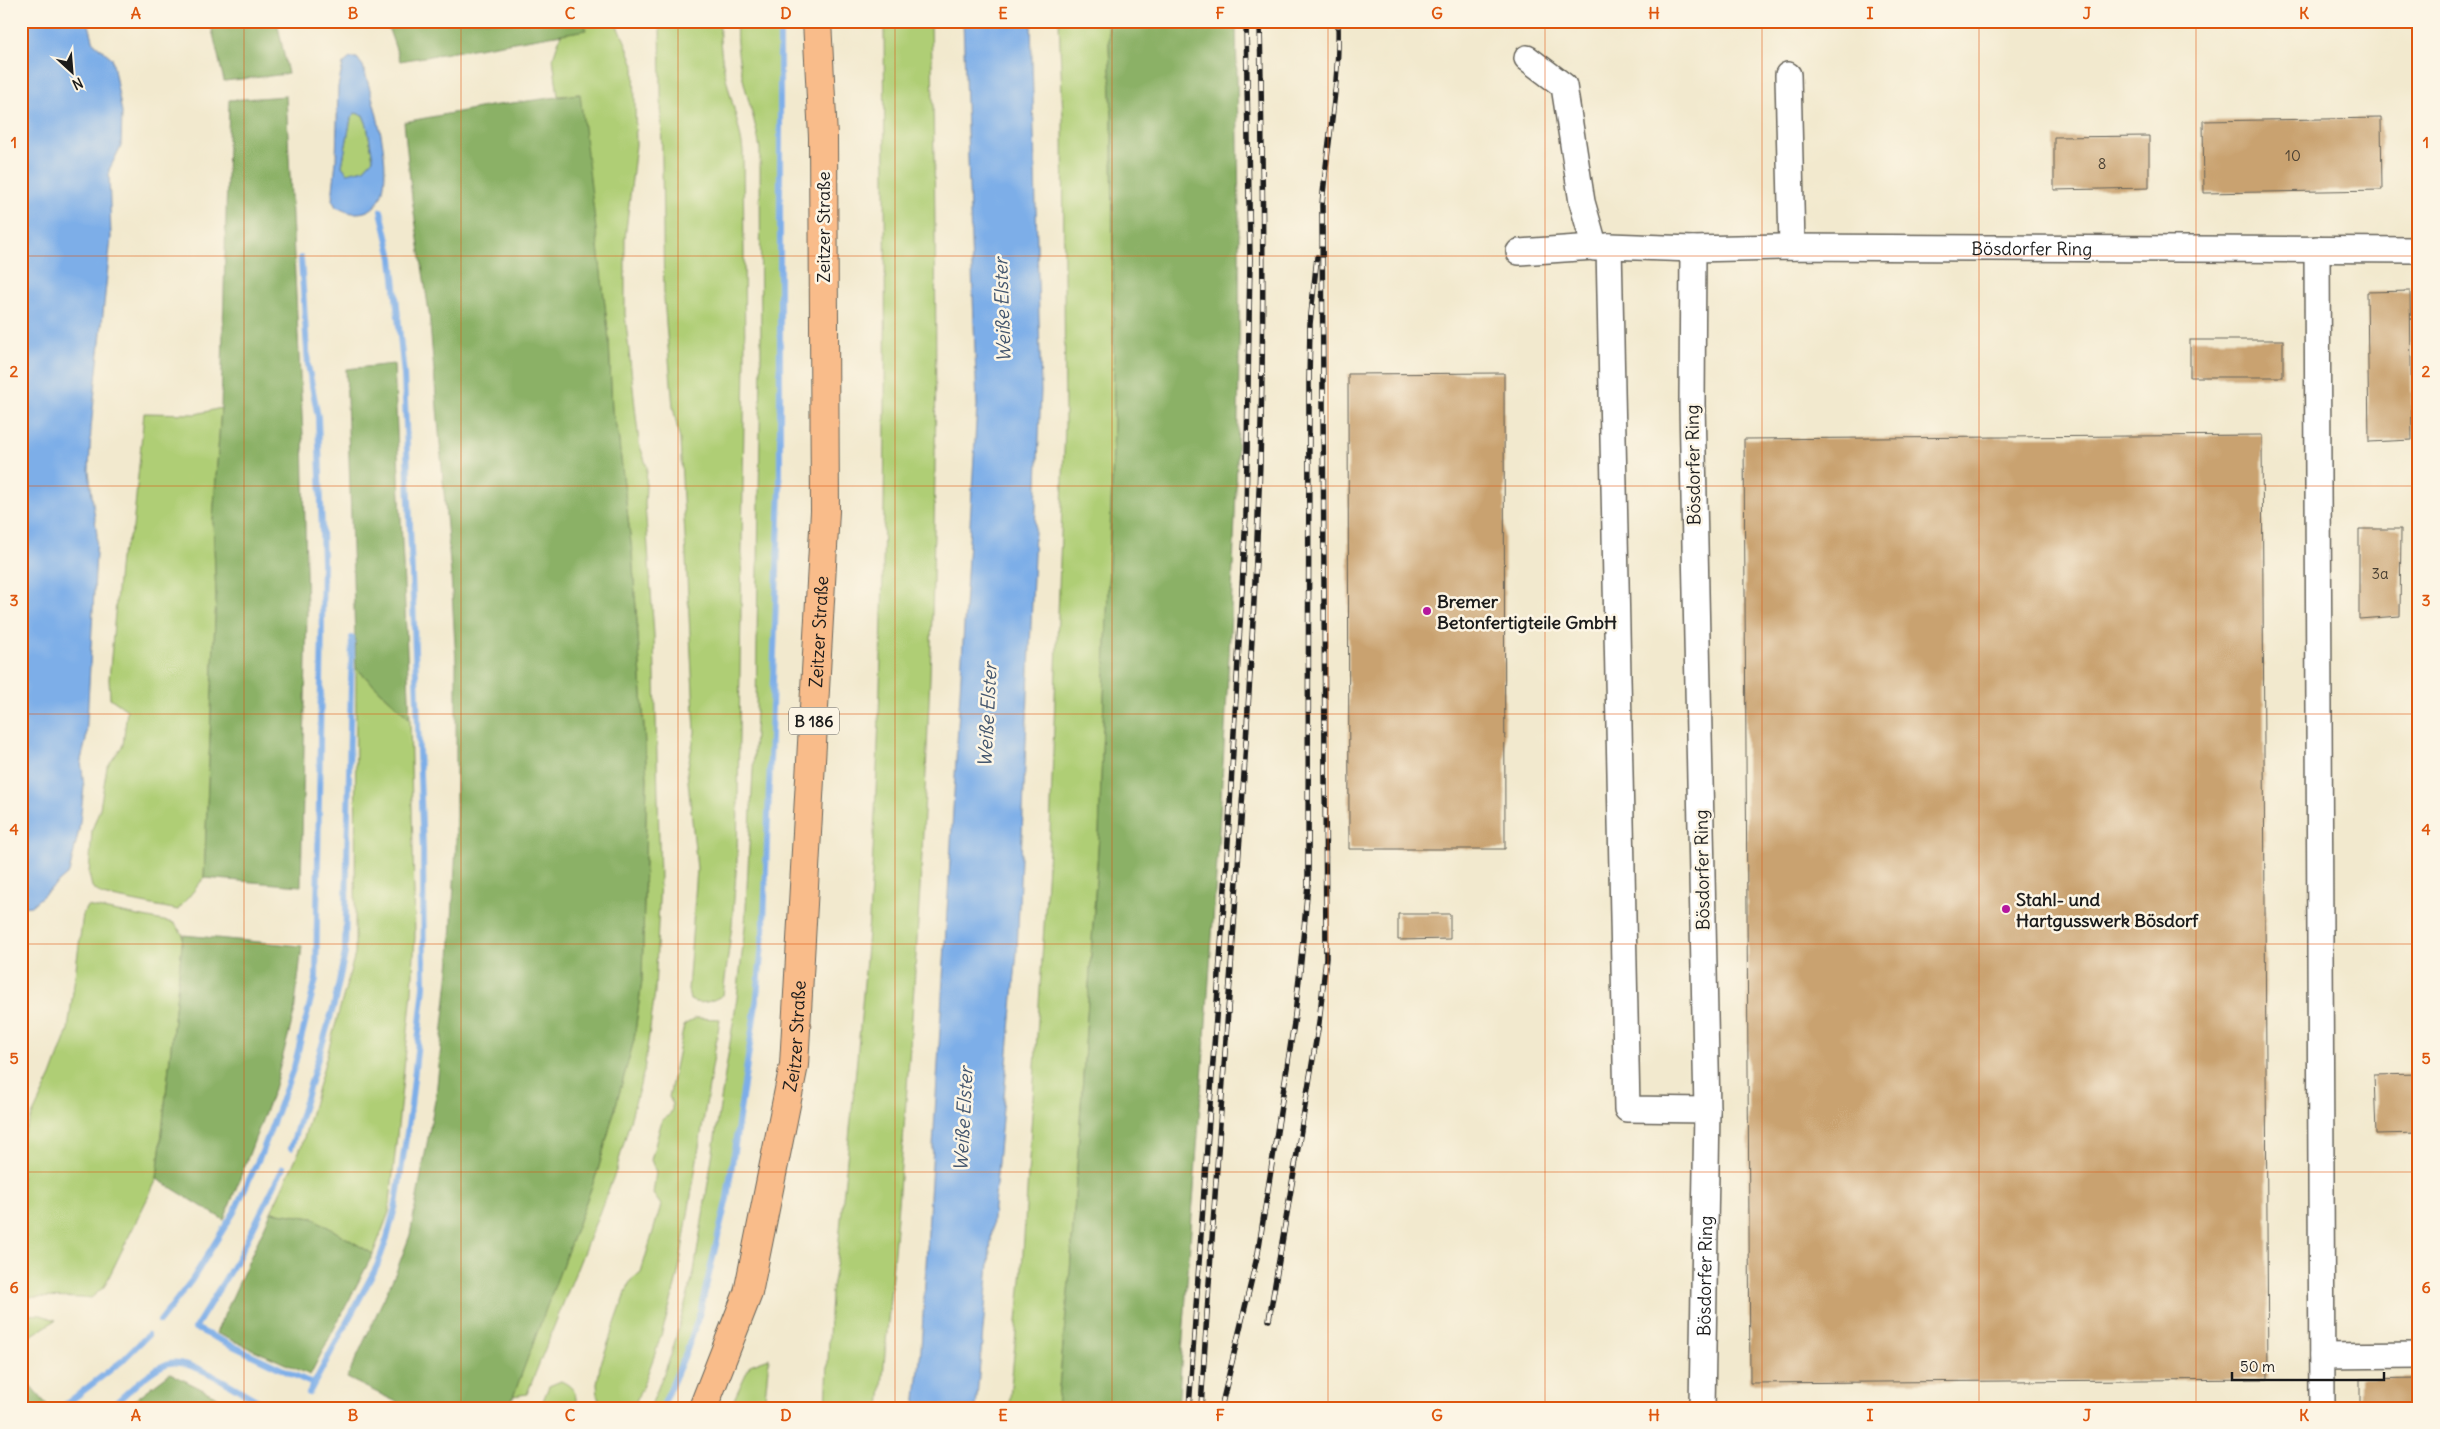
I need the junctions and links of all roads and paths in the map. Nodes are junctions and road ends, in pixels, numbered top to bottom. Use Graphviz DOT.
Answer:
graph roads {
  1 [pos="817,21"];
  2 [pos="1527,58"];
  3 [pos="1788,74"];
  4 [pos="1602,247"];
  5 [pos="1792,247"];
  6 [pos="1693,249"];
  7 [pos="2317,249"];
  8 [pos="2419,250"];
  9 [pos="1519,252"];
  10 [pos="1708,1110"];
  11 [pos="2419,1355"];
  12 [pos="2322,1356"];
  13 [pos="703,1408"];
  14 [pos="1702,1408"];
  15 [pos="2322,1408"];
  1 -- 13 [label="main road, Zeitzer Straße / B 186"];
  2 -- 4 [label="street"];
  3 -- 5 [label="street"];
  4 -- 6 [label="street"];
  4 -- 9 [label="street"];
  4 -- 10 [label="street"];
  5 -- 6 [label="street, Bösdorfer Ring"];
  5 -- 7 [label="street, Bösdorfer Ring"];
  6 -- 10 [label="street, Bösdorfer Ring"];
  7 -- 8 [label="street, Bösdorfer Ring"];
  7 -- 12 [label="street"];
  10 -- 14 [label="street, Bösdorfer Ring"];
  11 -- 12 [label="street"];
  12 -- 15 [label="street"];
}
